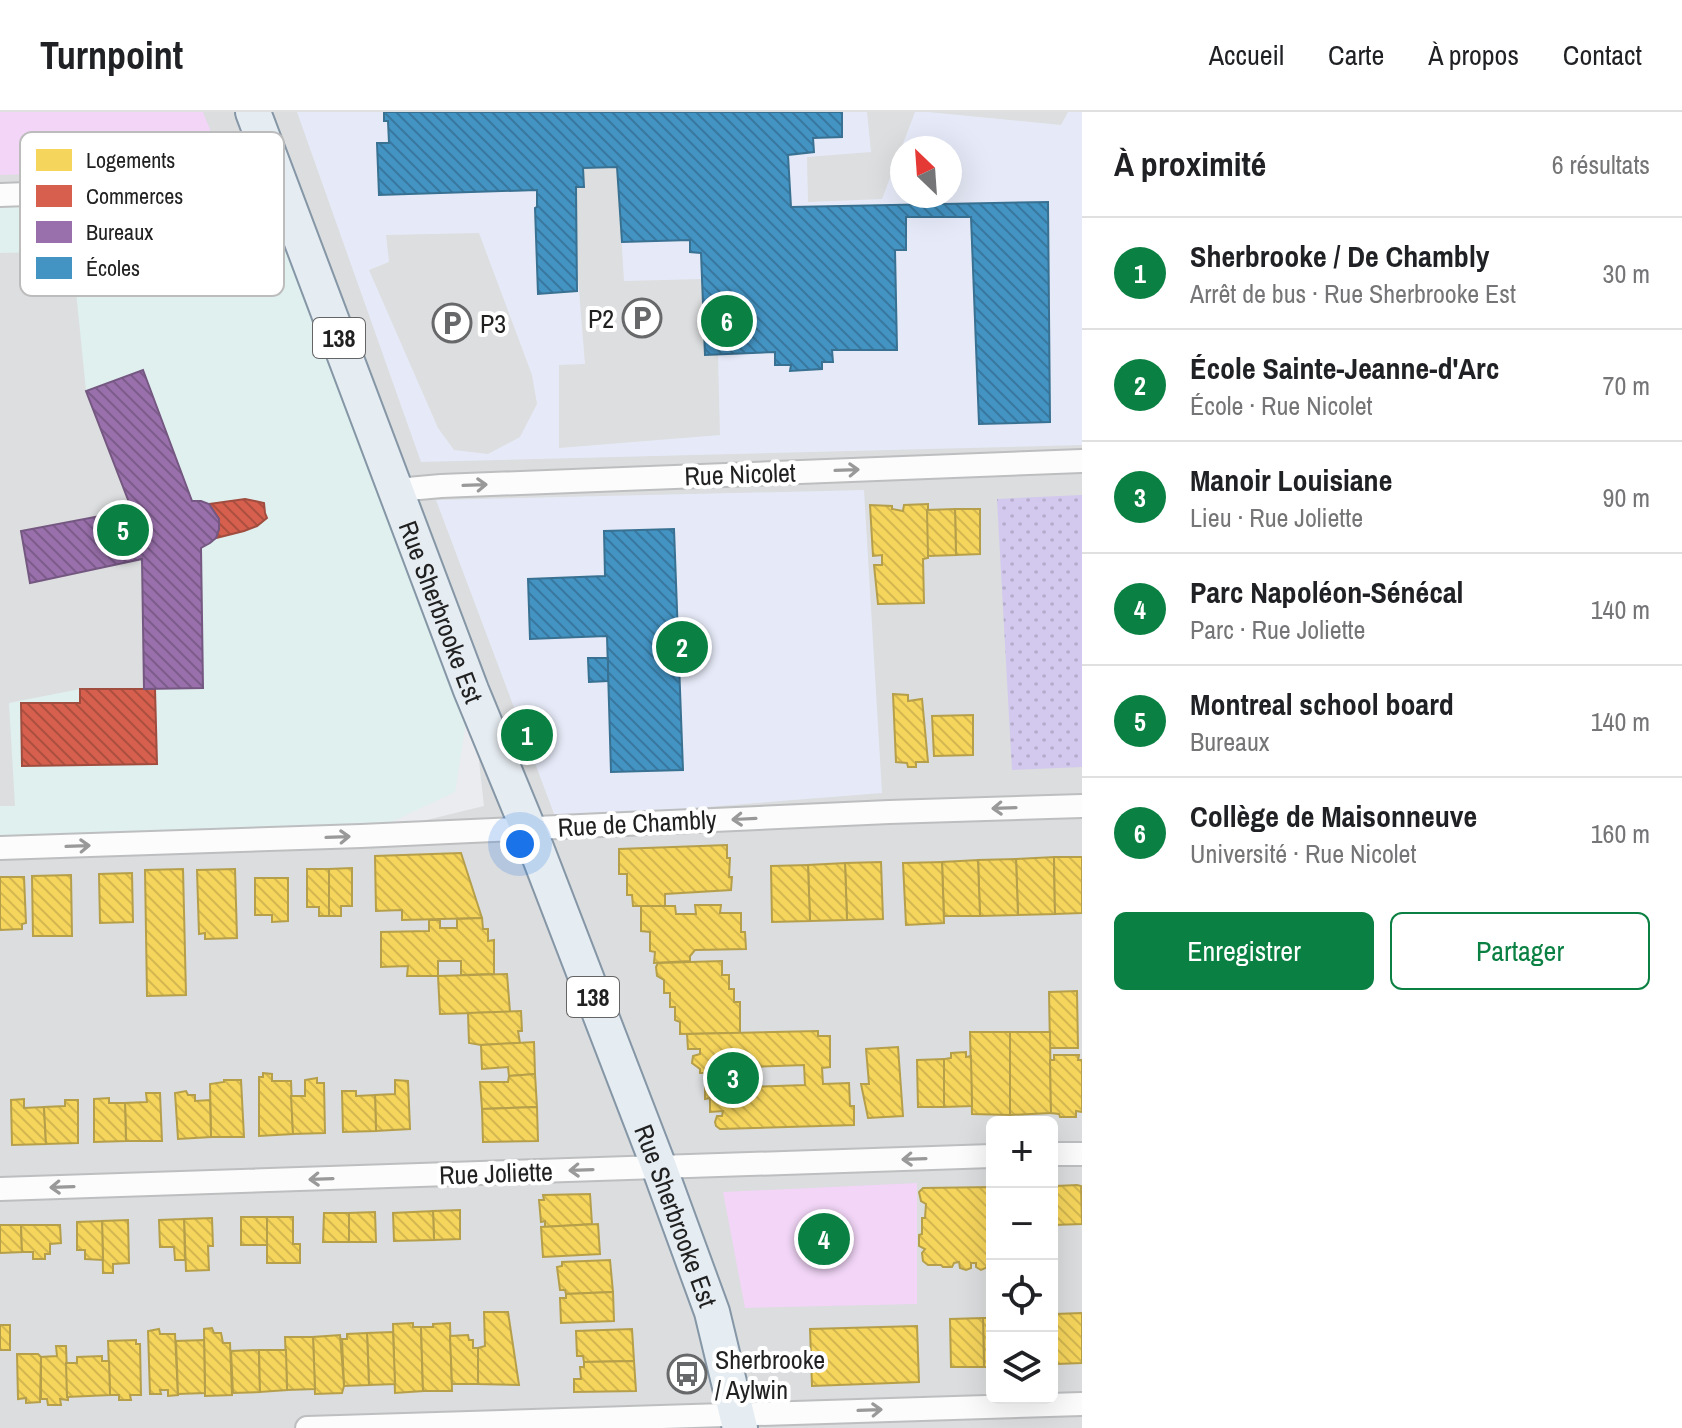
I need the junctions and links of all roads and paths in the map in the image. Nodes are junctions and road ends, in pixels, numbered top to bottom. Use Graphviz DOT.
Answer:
graph roads {
  1 [pos="253,112"];
  2 [pos="260,132"];
  3 [pos="20,194"];
  4 [pos="0,195"];
  5 [pos="284,195"];
  6 [pos="1082,461"];
  7 [pos="397,490"];
  8 [pos="1082,806"];
  9 [pos="527,828"];
  10 [pos="0,848"];
  11 [pos="1058,1154"];
  12 [pos="1082,1154"];
  13 [pos="986,1156"];
  14 [pos="659,1167"];
  15 [pos="0,1189"];
  16 [pos="1082,1404"];
  17 [pos="738,1421"];
  18 [pos="307,1428"];
  1 -- 2 [label="main road, Rue Sherbrooke Est / 138"];
  3 -- 4 [label="street"];
  5 -- 7 [label="main road, Rue Sherbrooke Est / 138"];
  7 -- 6 [label="street, Rue Nicolet, one-way"];
  7 -- 9 [label="main road, Rue Sherbrooke Est / 138"];
  8 -- 9 [label="street, Rue de Chambly, one-way"];
  10 -- 9 [label="street, Rue de Chambly, one-way"];
  9 -- 14 [label="main road, Rue Sherbrooke Est / 138"];
  11 -- 12 [label="street"];
  13 -- 14 [label="street, Rue Joliette, one-way"];
  14 -- 15 [label="street, Rue Joliette, one-way"];
  14 -- 17 [label="main road, Rue Sherbrooke Est / 138"];
  17 -- 16 [label="street, one-way"];
  17 -- 18 [label="street"];
}
